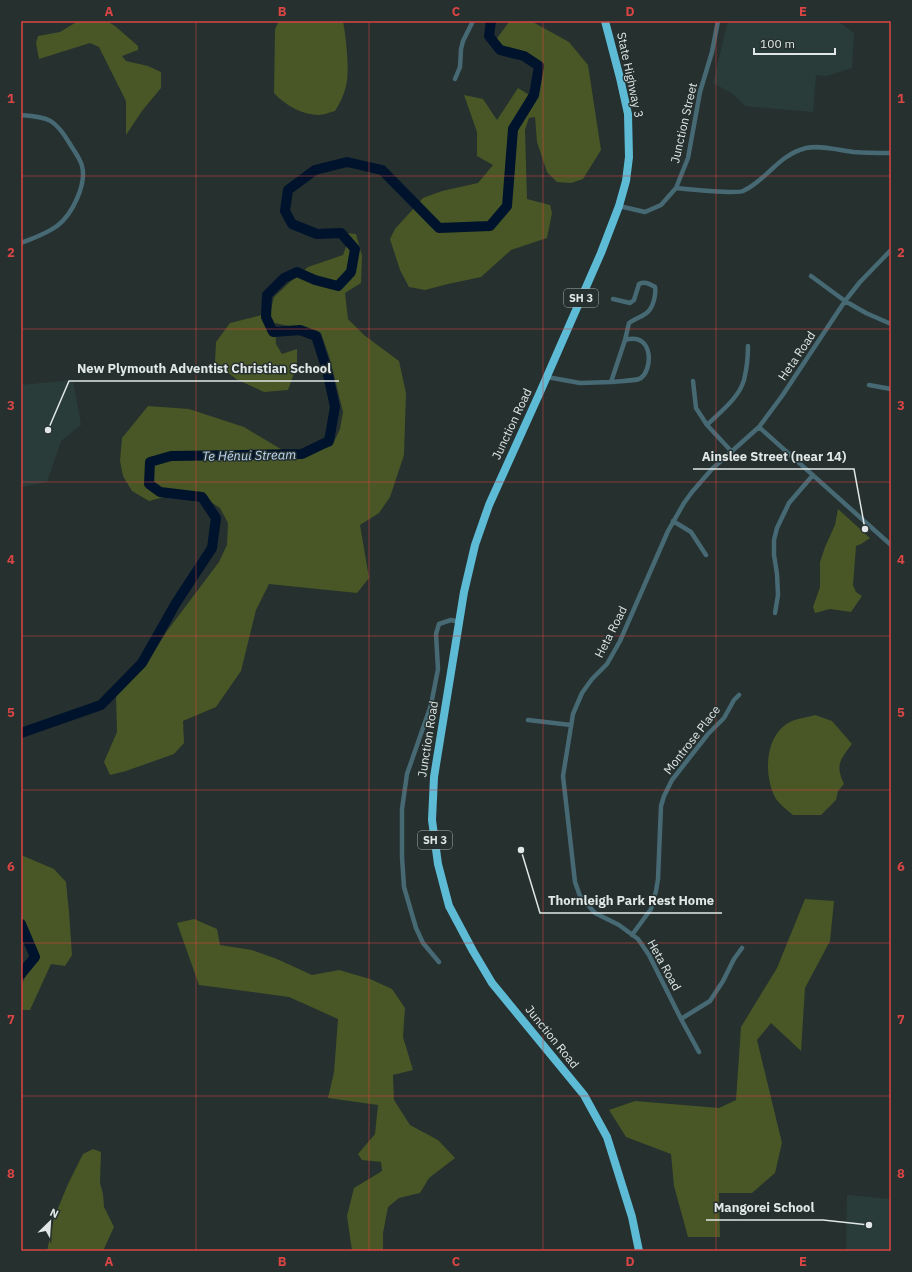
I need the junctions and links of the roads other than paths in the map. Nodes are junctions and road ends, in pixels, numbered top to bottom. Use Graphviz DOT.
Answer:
graph roads {
  1 [pos="472,21"];
  2 [pos="605,21"];
  3 [pos="718,21"];
  4 [pos="455,79"];
  5 [pos="21,114"];
  6 [pos="891,153"];
  7 [pos="676,188"];
  8 [pos="620,206"];
  9 [pos="21,243"];
  10 [pos="891,250"];
  11 [pos="811,276"];
  12 [pos="613,299"];
  13 [pos="845,301"];
  14 [pos="891,324"];
  15 [pos="625,340"];
  16 [pos="748,346"];
  17 [pos="546,377"];
  18 [pos="611,382"];
  19 [pos="693,382"];
  20 [pos="869,385"];
  21 [pos="891,389"];
  22 [pos="707,425"];
  23 [pos="759,427"];
  24 [pos="732,452"];
  25 [pos="813,475"];
  26 [pos="674,521"];
  27 [pos="891,545"];
  28 [pos="706,555"];
  29 [pos="774,613"];
  30 [pos="460,622"];
  31 [pos="739,695"];
  32 [pos="528,720"];
  33 [pos="571,725"];
  34 [pos="632,935"];
  35 [pos="742,948"];
  36 [pos="439,962"];
  37 [pos="681,1019"];
  38 [pos="699,1052"];
  39 [pos="639,1251"];
  1 -- 4 [label="street"];
  2 -- 8 [label="highway, State Highway 3 / SH 3"];
  3 -- 7 [label="street, Junction Street"];
  5 -- 9 [label="street"];
  6 -- 7 [label="street"];
  7 -- 8 [label="street, Junction Street"];
  8 -- 17 [label="highway, Junction Road / SH 3"];
  10 -- 13 [label="street, Heta Road"];
  11 -- 13 [label="street"];
  12 -- 15 [label="street"];
  13 -- 14 [label="street"];
  13 -- 23 [label="street, Heta Road"];
  15 -- 18 [label="street"];
  15 -- 18 [label="street"];
  16 -- 22 [label="street"];
  17 -- 18 [label="street"];
  17 -- 30 [label="highway, Junction Road / SH 3"];
  19 -- 22 [label="street"];
  20 -- 21 [label="street"];
  22 -- 24 [label="street"];
  23 -- 24 [label="street, Heta Road"];
  23 -- 25 [label="street"];
  24 -- 26 [label="street, Heta Road"];
  25 -- 27 [label="street"];
  25 -- 29 [label="street"];
  26 -- 28 [label="street"];
  26 -- 33 [label="street, Heta Road"];
  30 -- 36 [label="street"];
  30 -- 39 [label="highway, Junction Road / SH 3"];
  31 -- 34 [label="street, Montrose Place"];
  32 -- 33 [label="street"];
  33 -- 34 [label="street, Heta Road"];
  34 -- 37 [label="street, Heta Road"];
  35 -- 37 [label="street"];
  37 -- 38 [label="street, Heta Road"];
}
